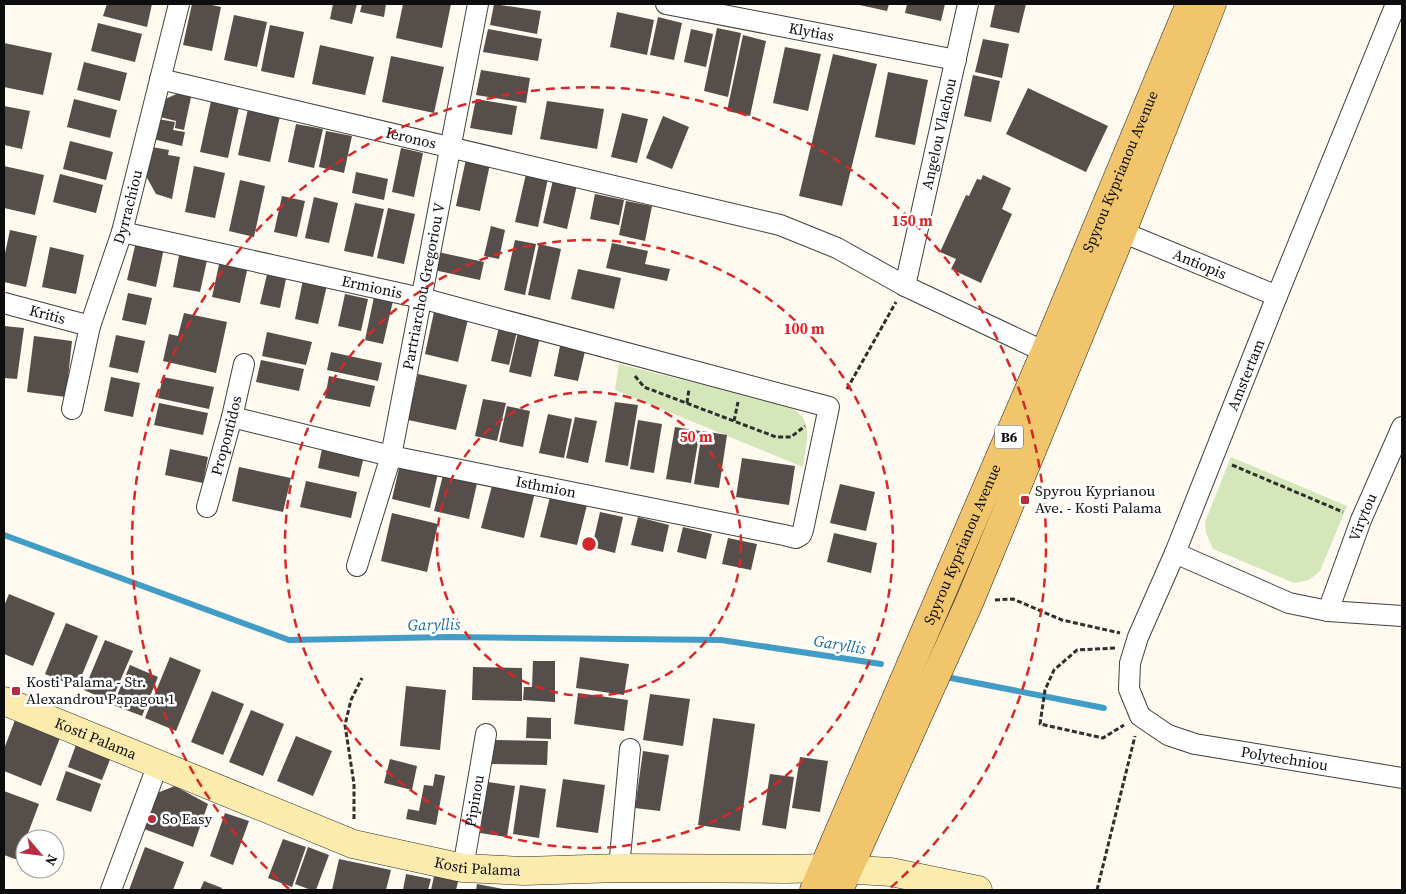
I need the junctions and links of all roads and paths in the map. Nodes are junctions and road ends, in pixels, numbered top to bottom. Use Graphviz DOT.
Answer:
graph roads {
  1 [pos="179,4"];
  2 [pos="478,4"];
  3 [pos="666,4"];
  4 [pos="968,4"];
  5 [pos="1190,4"];
  6 [pos="1212,4"];
  7 [pos="1396,4"];
  8 [pos="956,60"];
  9 [pos="160,79"];
  10 [pos="450,147"];
  11 [pos="122,232"];
  12 [pos="1122,232"];
  13 [pos="905,286"];
  14 [pos="1277,296"];
  15 [pos="421,298"];
  16 [pos="4,303"];
  17 [pos="90,326"];
  18 [pos="1045,352"];
  19 [pos="244,364"];
  20 [pos="635,373"];
  21 [pos="847,389"];
  22 [pos="739,393"];
  23 [pos="72,409"];
  24 [pos="232,417"];
  25 [pos="734,421"];
  26 [pos="809,422"];
  27 [pos="1402,427"];
  28 [pos="391,456"];
  29 [pos="1213,457"];
  30 [pos="815,476"];
  31 [pos="207,507"];
  32 [pos="1361,520"];
  33 [pos="1176,553"];
  34 [pos="357,566"];
  35 [pos="969,603"];
  36 [pos="1328,611"];
  37 [pos="1402,616"];
  38 [pos="1136,642"];
  39 [pos="362,678"];
  40 [pos="4,701"];
  41 [pos="1140,716"];
  42 [pos="486,734"];
  43 [pos="630,749"];
  44 [pos="158,764"];
  45 [pos="1402,778"];
  46 [pos="353,844"];
  47 [pos="463,868"];
  48 [pos="619,868"];
  49 [pos="831,880"];
  50 [pos="111,890"];
  51 [pos="978,890"];
  52 [pos="1097,890"];
  1 -- 9 [label="street, Dyrrachiou"];
  2 -- 10 [label="street, Partriarchou Gregoriou V"];
  3 -- 8 [label="street, Klytias"];
  4 -- 8 [label="street, Angelou Vlachou"];
  5 -- 18 [label="main road, Spyrou Kyprianou Avenue / B6"];
  6 -- 12 [label="main road, Spyrou Kyprianou Avenue / B6"];
  7 -- 14 [label="street, Amstertam"];
  8 -- 13 [label="street, Angelou Vlachou"];
  9 -- 10 [label="street, Ieronos"];
  9 -- 11 [label="street, Dyrrachiou"];
  10 -- 13 [label="street, Ieronos"];
  10 -- 15 [label="street, Partriarchou Gregoriou V"];
  11 -- 15 [label="street, Ermionis"];
  11 -- 17 [label="street, Dyrrachiou"];
  12 -- 14 [label="street, Antiopis"];
  12 -- 35 [label="main road, Spyrou Kyprianou Avenue / B6"];
  13 -- 18 [label="street"];
  13 -- 21 [label="path"];
  14 -- 29 [label="street, Amstertam"];
  15 -- 28 [label="street, Partriarchou Gregoriou V"];
  15 -- 30 [label="street, Ermionis"];
  16 -- 17 [label="street, Kritis"];
  17 -- 23 [label="street, Dyrrachiou"];
  18 -- 49 [label="main road, Spyrou Kyprianou Avenue / B6"];
  19 -- 24 [label="street, Propontidos"];
  20 -- 25 [label="path"];
  22 -- 25 [label="path"];
  24 -- 28 [label="street, Isthmion"];
  24 -- 31 [label="street, Propontidos"];
  25 -- 26 [label="path"];
  27 -- 32 [label="street, Virytou"];
  28 -- 30 [label="street, Isthmion"];
  28 -- 34 [label="street, Partriarchou Gregoriou V"];
  29 -- 32 [label="path"];
  29 -- 33 [label="street, Amstertam"];
  32 -- 36 [label="street, Virytou"];
  33 -- 36 [label="street"];
  33 -- 38 [label="street, Amstertam"];
  35 -- 38 [label="path"];
  35 -- 49 [label="main road, Spyrou Kyprianou Avenue / B6"];
  36 -- 37 [label="street"];
  38 -- 41 [label="street, Amstertam"];
  38 -- 41 [label="path"];
  39 -- 46 [label="path"];
  40 -- 44 [label="street, Kosti Palama"];
  41 -- 45 [label="street, Polytechniou"];
  41 -- 52 [label="path"];
  42 -- 47 [label="street, Pipinou"];
  43 -- 48 [label="street"];
  44 -- 46 [label="street, Kosti Palama"];
  44 -- 50 [label="street"];
  46 -- 47 [label="street, Kosti Palama"];
  47 -- 48 [label="street, Kosti Palama"];
  48 -- 49 [label="street, Kosti Palama"];
  49 -- 51 [label="street, Kosti Palama"];
}
